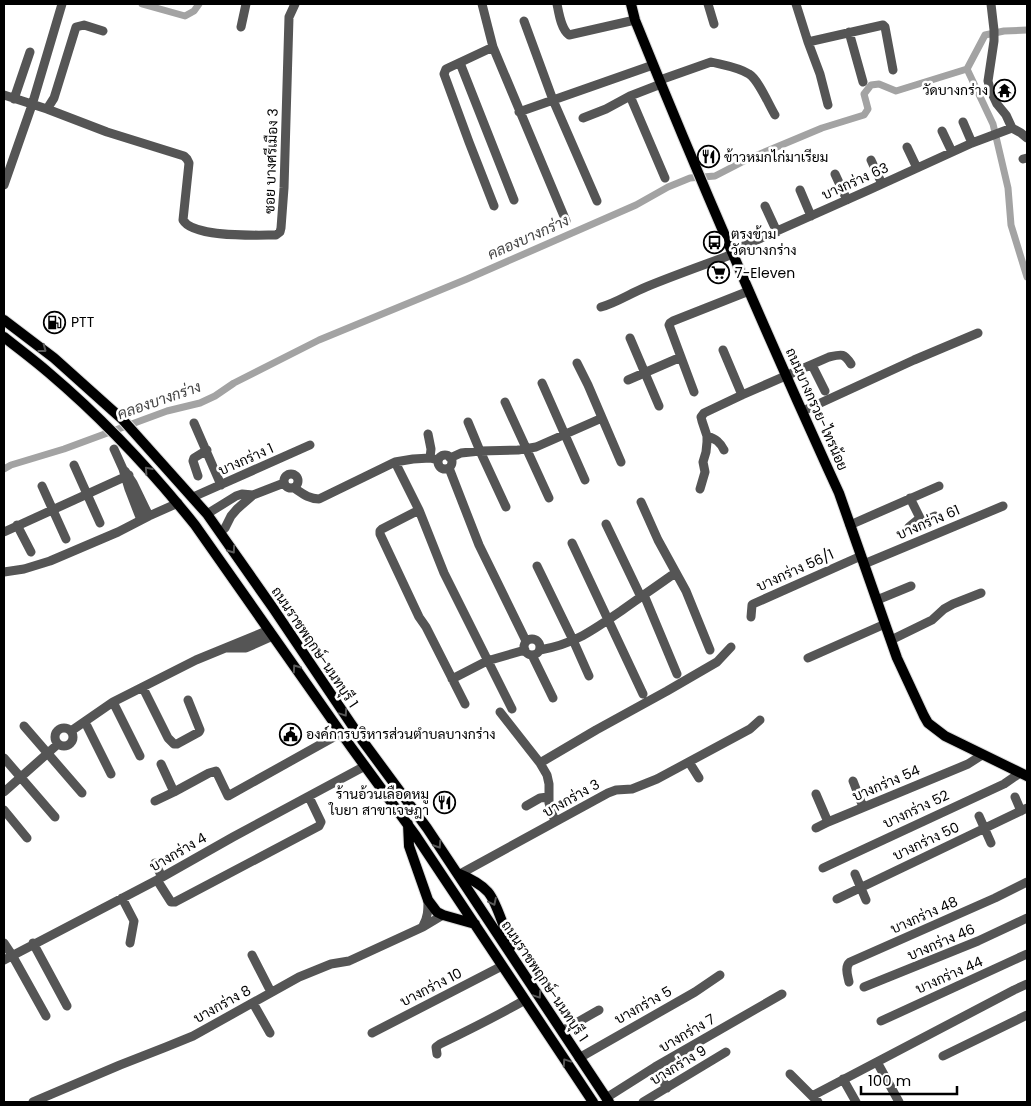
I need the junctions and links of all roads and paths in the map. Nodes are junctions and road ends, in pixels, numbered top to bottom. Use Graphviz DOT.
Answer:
graph roads {
  1 [pos="62,4"];
  2 [pos="246,4"];
  3 [pos="294,4"];
  4 [pos="482,4"];
  5 [pos="557,4"];
  6 [pos="631,4"];
  7 [pos="708,4"];
  8 [pos="796,4"];
  9 [pos="992,4"];
  10 [pos="635,20"];
  11 [pos="524,21"];
  12 [pos="714,24"];
  13 [pos="241,27"];
  14 [pos="103,31"];
  15 [pos="850,32"];
  16 [pos="808,42"];
  17 [pos="492,46"];
  18 [pos="30,52"];
  19 [pos="460,63"];
  20 [pos="653,65"];
  21 [pos="893,70"];
  22 [pos="661,82"];
  23 [pos="864,82"];
  24 [pos="4,95"];
  25 [pos="630,96"];
  26 [pos="14,99"];
  27 [pos="553,100"];
  28 [pos="32,105"];
  29 [pos="828,105"];
  30 [pos="47,109"];
  31 [pos="519,112"];
  32 [pos="775,115"];
  33 [pos="583,118"];
  34 [pos="962,122"];
  35 [pos="1012,128"];
  36 [pos="942,131"];
  37 [pos="1027,136"];
  38 [pos="972,143"];
  39 [pos="907,147"];
  40 [pos="952,152"];
  41 [pos="871,160"];
  42 [pos="917,168"];
  43 [pos="835,174"];
  44 [pos="665,178"];
  45 [pos="882,184"];
  46 [pos="4,185"];
  47 [pos="800,190"];
  48 [pos="514,200"];
  49 [pos="597,200"];
  50 [pos="847,200"];
  51 [pos="494,206"];
  52 [pos="765,206"];
  53 [pos="812,216"];
  54 [pos="566,221"];
  55 [pos="777,232"];
  56 [pos="732,253"];
  57 [pos="749,291"];
  58 [pos="600,307"];
  59 [pos="4,320"];
  60 [pos="978,333"];
  61 [pos="4,337"];
  62 [pos="630,338"];
  63 [pos="723,350"];
  64 [pos="681,357"];
  65 [pos="577,363"];
  66 [pos="851,364"];
  67 [pos="812,365"];
  68 [pos="646,372"];
  69 [pos="787,376"];
  70 [pos="628,380"];
  71 [pos="542,383"];
  72 [pos="825,391"];
  73 [pos="694,392"];
  74 [pos="742,395"];
  75 [pos="505,402"];
  76 [pos="659,406"];
  77 [pos="803,411"];
  78 [pos="602,418"];
  79 [pos="468,422"];
  80 [pos="194,423"];
  81 [pos="428,434"];
  82 [pos="566,435"];
  83 [pos="707,436"];
  84 [pos="310,445"];
  85 [pos="114,449"];
  86 [pos="207,450"];
  87 [pos="527,450"];
  88 [pos="724,450"];
  89 [pos="480,451"];
  90 [pos="450,458"];
  91 [pos="434,459"];
  92 [pos="395,462"];
  93 [pos="621,462"];
  94 [pos="74,465"];
  95 [pos="450,468"];
  96 [pos="126,474"];
  97 [pos="198,476"];
  98 [pos="585,480"];
  99 [pos="221,485"];
  100 [pos="42,486"];
  101 [pos="939,486"];
  102 [pos="700,489"];
  103 [pos="87,494"];
  104 [pos="253,495"];
  105 [pos="193,497"];
  106 [pos="549,498"];
  107 [pos="910,498"];
  108 [pos="641,502"];
  109 [pos="178,503"];
  110 [pos="220,506"];
  111 [pos="1003,506"];
  112 [pos="506,507"];
  113 [pos="53,510"];
  114 [pos="419,510"];
  115 [pos="207,514"];
  116 [pos="231,516"];
  117 [pos="935,516"];
  118 [pos="145,518"];
  119 [pos="920,518"];
  120 [pos="100,523"];
  121 [pos="606,524"];
  122 [pos="17,525"];
  123 [pos="850,525"];
  124 [pos="909,527"];
  125 [pos="4,532"];
  126 [pos="220,532"];
  127 [pos="66,539"];
  128 [pos="572,543"];
  129 [pos="31,552"];
  130 [pos="862,560"];
  131 [pos="537,566"];
  132 [pos="4,572"];
  133 [pos="675,573"];
  134 [pos="911,586"];
  135 [pos="981,593"];
  136 [pos="643,596"];
  137 [pos="877,600"];
  138 [pos="751,617"];
  139 [pos="608,620"];
  140 [pos="885,624"];
  141 [pos="271,633"];
  142 [pos="573,640"];
  143 [pos="891,640"];
  144 [pos="730,647"];
  145 [pos="531,649"];
  146 [pos="710,650"];
  147 [pos="808,658"];
  148 [pos="487,661"];
  149 [pos="677,674"];
  150 [pos="588,676"];
  151 [pos="452,679"];
  152 [pos="143,688"];
  153 [pos="643,694"];
  154 [pos="553,698"];
  155 [pos="188,700"];
  156 [pos="113,702"];
  157 [pos="465,704"];
  158 [pos="512,709"];
  159 [pos="500,712"];
  160 [pos="760,720"];
  161 [pos="84,722"];
  162 [pos="24,726"];
  163 [pos="71,731"];
  164 [pos="341,733"];
  165 [pos="58,744"];
  166 [pos="48,754"];
  167 [pos="982,755"];
  168 [pos="140,756"];
  169 [pos="4,758"];
  170 [pos="689,762"];
  171 [pos="540,763"];
  172 [pos="161,764"];
  173 [pos="365,766"];
  174 [pos="111,774"];
  175 [pos="1024,775"];
  176 [pos="21,778"];
  177 [pos="699,778"];
  178 [pos="854,780"];
  179 [pos="4,792"];
  180 [pos="174,792"];
  181 [pos="82,793"];
  182 [pos="816,794"];
  183 [pos="309,797"];
  184 [pos="548,797"];
  185 [pos="1015,797"];
  186 [pos="155,801"];
  187 [pos="526,806"];
  188 [pos="863,807"];
  189 [pos="1024,809"];
  190 [pos="4,810"];
  191 [pos="979,816"];
  192 [pos="55,817"];
  193 [pos="555,822"];
  194 [pos="828,822"];
  195 [pos="408,824"];
  196 [pos="816,828"];
  197 [pos="984,829"];
  198 [pos="27,838"];
  199 [pos="991,844"];
  200 [pos="155,864"];
  201 [pos="476,866"];
  202 [pos="823,868"];
  203 [pos="458,873"];
  204 [pos="855,874"];
  205 [pos="160,879"];
  206 [pos="473,881"];
  207 [pos="1027,882"];
  208 [pos="861,888"];
  209 [pos="122,898"];
  210 [pos="837,899"];
  211 [pos="428,900"];
  212 [pos="866,900"];
  213 [pos="443,915"];
  214 [pos="1027,918"];
  215 [pos="474,924"];
  216 [pos="423,927"];
  217 [pos="4,943"];
  218 [pos="130,943"];
  219 [pos="33,944"];
  220 [pos="1027,954"];
  221 [pos="12,955"];
  222 [pos="252,955"];
  223 [pos="4,960"];
  224 [pos="502,966"];
  225 [pos="519,966"];
  226 [pos="720,975"];
  227 [pos="849,982"];
  228 [pos="1027,984"];
  229 [pos="864,987"];
  230 [pos="272,992"];
  231 [pos="782,994"];
  232 [pos="525,1000"];
  233 [pos="253,1003"];
  234 [pos="67,1006"];
  235 [pos="599,1010"];
  236 [pos="1027,1015"];
  237 [pos="46,1016"];
  238 [pos="881,1021"];
  239 [pos="562,1031"];
  240 [pos="270,1033"];
  241 [pos="372,1033"];
  242 [pos="726,1052"];
  243 [pos="437,1054"];
  244 [pos="942,1056"];
  245 [pos="579,1058"];
  246 [pos="877,1062"];
  247 [pos="655,1067"];
  248 [pos="790,1074"];
  249 [pos="843,1079"];
  250 [pos="667,1088"];
  251 [pos="815,1099"];
  252 [pos="608,1100"];
  253 [pos="33,1102"];
  254 [pos="593,1102"];
  255 [pos="643,1102"];
  256 [pos="856,1102"];
  257 [pos="899,1102"];
  1 -- 28 [label="street"];
  2 -- 13 [label="street"];
  3 -- 30 [label="street, ซอย บางศรีเมือง 3"];
  4 -- 17 [label="street"];
  5 -- 10 [label="street"];
  6 -- 10 [label="main road, ถนนบางกรวย-ไทรน้อย"];
  7 -- 12 [label="street"];
  8 -- 16 [label="street"];
  9 -- 35 [label="street"];
  10 -- 20 [label="main road, ถนนบางกรวย-ไทรน้อย"];
  11 -- 27 [label="street"];
  14 -- 30 [label="street"];
  15 -- 16 [label="street"];
  15 -- 21 [label="street"];
  15 -- 23 [label="street"];
  16 -- 29 [label="street"];
  17 -- 19 [label="street"];
  17 -- 31 [label="street"];
  18 -- 26 [label="street"];
  19 -- 48 [label="street"];
  19 -- 51 [label="street"];
  20 -- 22 [label="main road, ถนนบางกรวย-ไทรน้อย"];
  20 -- 27 [label="street"];
  22 -- 25 [label="street"];
  22 -- 32 [label="street"];
  22 -- 56 [label="main road, ถนนบางกรวย-ไทรน้อย"];
  24 -- 26 [label="street, ซอย บางศรีเมือง 3"];
  25 -- 33 [label="street"];
  25 -- 44 [label="street"];
  26 -- 28 [label="street, ซอย บางศรีเมือง 3"];
  27 -- 31 [label="street"];
  27 -- 49 [label="street"];
  28 -- 30 [label="street, ซอย บางศรีเมือง 3"];
  28 -- 46 [label="street"];
  31 -- 54 [label="street"];
  34 -- 38 [label="street"];
  35 -- 37 [label="street"];
  35 -- 38 [label="street, บางกร่าง 63"];
  36 -- 40 [label="street"];
  38 -- 40 [label="street, บางกร่าง 63"];
  39 -- 42 [label="street"];
  40 -- 42 [label="street, บางกร่าง 63"];
  41 -- 45 [label="street"];
  42 -- 45 [label="street, บางกร่าง 63"];
  43 -- 50 [label="street"];
  45 -- 50 [label="street, บางกร่าง 63"];
  47 -- 53 [label="street"];
  50 -- 53 [label="street, บางกร่าง 63"];
  52 -- 55 [label="street"];
  53 -- 55 [label="street, บางกร่าง 63"];
  55 -- 56 [label="street, บางกร่าง 63"];
  56 -- 57 [label="main road, ถนนบางกรวย-ไทรน้อย"];
  56 -- 58 [label="street, บางกร่าง 63"];
  57 -- 64 [label="street"];
  57 -- 69 [label="main road, ถนนบางกรวย-ไทรน้อย"];
  59 -- 105 [label="main road, ถนนราชพฤกษ์-นนทบุรี 1, one-way"];
  60 -- 77 [label="street"];
  109 -- 61 [label="main road, ถนนราชพฤกษ์-นนทบุรี 1, one-way"];
  62 -- 68 [label="street"];
  63 -- 74 [label="street"];
  64 -- 68 [label="street"];
  64 -- 73 [label="street"];
  65 -- 78 [label="street"];
  66 -- 67 [label="street"];
  67 -- 69 [label="street"];
  67 -- 72 [label="street"];
  68 -- 70 [label="street"];
  68 -- 76 [label="street"];
  69 -- 74 [label="street"];
  69 -- 77 [label="main road, ถนนบางกรวย-ไทรน้อย"];
  71 -- 82 [label="street"];
  74 -- 83 [label="street"];
  75 -- 87 [label="street"];
  77 -- 123 [label="main road, ถนนบางกรวย-ไทรน้อย"];
  78 -- 82 [label="street"];
  78 -- 93 [label="street"];
  79 -- 89 [label="street"];
  80 -- 86 [label="street"];
  81 -- 91 [label="street"];
  82 -- 87 [label="street"];
  82 -- 98 [label="street"];
  83 -- 88 [label="street"];
  83 -- 102 [label="street"];
  84 -- 99 [label="street, บางกร่าง 1"];
  85 -- 96 [label="street"];
  86 -- 97 [label="street"];
  86 -- 99 [label="street"];
  87 -- 89 [label="street"];
  87 -- 106 [label="street"];
  89 -- 90 [label="street"];
  89 -- 112 [label="street"];
  90 -- 91 [label="street"];
  90 -- 95 [label="street"];
  91 -- 92 [label="street"];
  91 -- 95 [label="street"];
  92 -- 104 [label="street"];
  92 -- 114 [label="street"];
  94 -- 103 [label="street"];
  95 -- 145 [label="street"];
  96 -- 103 [label="street"];
  96 -- 118 [label="street"];
  99 -- 105 [label="street, บางกร่าง 1"];
  100 -- 113 [label="street"];
  101 -- 107 [label="street"];
  103 -- 113 [label="street"];
  103 -- 120 [label="street"];
  104 -- 110 [label="street"];
  104 -- 116 [label="street"];
  105 -- 115 [label="main road, ถนนราชพฤกษ์-นนทบุรี 1"];
  107 -- 119 [label="street"];
  107 -- 123 [label="street"];
  108 -- 133 [label="street"];
  109 -- 118 [label="street"];
  109 -- 141 [label="main road, ถนนราชพฤกษ์-นนทบุรี 1"];
  110 -- 115 [label="street"];
  110 -- 116 [label="street"];
  111 -- 130 [label="street, บางกร่าง 61"];
  113 -- 122 [label="street"];
  113 -- 127 [label="street"];
  114 -- 148 [label="street"];
  114 -- 151 [label="street"];
  115 -- 126 [label="main road, ถนนราชพฤกษ์-นนทบุรี 1"];
  116 -- 126 [label="street"];
  117 -- 119 [label="street"];
  118 -- 132 [label="street"];
  119 -- 124 [label="street"];
  121 -- 136 [label="street"];
  122 -- 125 [label="street"];
  122 -- 129 [label="street"];
  123 -- 130 [label="main road, ถนนบางกรวย-ไทรน้อย"];
  126 -- 203 [label="main road, ถนนราชพฤกษ์-นนทบุรี 1, one-way"];
  128 -- 139 [label="street"];
  130 -- 137 [label="main road, ถนนบางกรวย-ไทรน้อย"];
  130 -- 138 [label="street, บางกร่าง 56/1"];
  131 -- 142 [label="street"];
  133 -- 136 [label="street"];
  133 -- 146 [label="street"];
  134 -- 137 [label="street"];
  135 -- 143 [label="street"];
  136 -- 139 [label="street"];
  136 -- 149 [label="street"];
  137 -- 140 [label="main road, ถนนบางกรวย-ไทรน้อย"];
  139 -- 142 [label="street"];
  139 -- 153 [label="street"];
  140 -- 143 [label="main road, ถนนบางกรวย-ไทรน้อย"];
  140 -- 147 [label="street"];
  141 -- 152 [label="street"];
  164 -- 141 [label="main road, ถนนราชพฤกษ์-นนทบุรี 1, one-way"];
  142 -- 145 [label="street"];
  142 -- 150 [label="street"];
  143 -- 167 [label="main road, ถนนบางกรวย-ไทรน้อย"];
  144 -- 171 [label="street"];
  145 -- 148 [label="street"];
  145 -- 154 [label="street"];
  148 -- 151 [label="street"];
  148 -- 158 [label="street"];
  151 -- 157 [label="street"];
  152 -- 155 [label="street"];
  152 -- 156 [label="street"];
  156 -- 161 [label="street"];
  156 -- 168 [label="street"];
  159 -- 171 [label="street"];
  160 -- 170 [label="street, บางกร่าง 3"];
  161 -- 163 [label="street"];
  161 -- 174 [label="street"];
  162 -- 166 [label="street"];
  163 -- 165 [label="street"];
  163 -- 165 [label="street"];
  164 -- 173 [label="main road, ถนนราชพฤกษ์-นนทบุรี 1"];
  164 -- 180 [label="street"];
  165 -- 166 [label="street"];
  166 -- 176 [label="street"];
  166 -- 181 [label="street"];
  167 -- 175 [label="main road, ถนนบางกรวย-ไทรน้อย"];
  167 -- 188 [label="street, บางกร่าง 54"];
  169 -- 176 [label="street"];
  170 -- 177 [label="street"];
  170 -- 193 [label="street, บางกร่าง 3"];
  171 -- 184 [label="street"];
  172 -- 180 [label="street"];
  173 -- 183 [label="street, บางกร่าง 4"];
  173 -- 195 [label="main road, ถนนราชพฤกษ์-นนทบุรี 1"];
  175 -- 202 [label="street, บางกร่าง 52"];
  176 -- 179 [label="street"];
  176 -- 192 [label="street"];
  178 -- 188 [label="street"];
  180 -- 186 [label="street"];
  182 -- 194 [label="street"];
  183 -- 205 [label="street, บางกร่าง 4"];
  183 -- 205 [label="street"];
  184 -- 187 [label="street"];
  184 -- 193 [label="street"];
  185 -- 189 [label="street"];
  188 -- 194 [label="street, บางกร่าง 54"];
  189 -- 197 [label="street, บางกร่าง 50"];
  190 -- 198 [label="street"];
  191 -- 197 [label="street"];
  193 -- 201 [label="street, บางกร่าง 3"];
  194 -- 196 [label="street, บางกร่าง 54"];
  195 -- 211 [label="main road"];
  195 -- 215 [label="main road, ถนนราชพฤกษ์-นนทบุรี 1"];
  197 -- 199 [label="street"];
  197 -- 208 [label="street, บางกร่าง 50"];
  200 -- 205 [label="street"];
  201 -- 203 [label="street, บางกร่าง 3"];
  201 -- 206 [label="street"];
  203 -- 206 [label="main road"];
  203 -- 225 [label="main road, ถนนราชพฤกษ์-นนทบุรี 1"];
  204 -- 208 [label="street"];
  205 -- 209 [label="street, บางกร่าง 4"];
  206 -- 225 [label="main road, one-way"];
  207 -- 227 [label="street, บางกร่าง 48"];
  208 -- 210 [label="street, บางกร่าง 50"];
  208 -- 212 [label="street"];
  209 -- 218 [label="street"];
  209 -- 219 [label="street, บางกร่าง 4"];
  211 -- 213 [label="main road"];
  211 -- 216 [label="street"];
  213 -- 215 [label="main road"];
  213 -- 216 [label="street, บางกร่าง 8"];
  214 -- 229 [label="street, บางกร่าง 46"];
  215 -- 224 [label="main road, ถนนราชพฤกษ์-นนทบุรี 1"];
  216 -- 230 [label="street, บางกร่าง 8"];
  217 -- 221 [label="street"];
  219 -- 221 [label="street, บางกร่าง 4"];
  219 -- 234 [label="street"];
  220 -- 238 [label="street, บางกร่าง 44"];
  221 -- 223 [label="street, บางกร่าง 4"];
  221 -- 237 [label="street"];
  222 -- 230 [label="street"];
  224 -- 232 [label="main road, ถนนราชพฤกษ์-นนทบุรี 1"];
  224 -- 241 [label="street, บางกร่าง 10"];
  225 -- 239 [label="main road, ถนนราชพฤกษ์-นนทบุรี 1, one-way"];
  226 -- 245 [label="street, บางกร่าง 5"];
  228 -- 246 [label="street"];
  230 -- 233 [label="street, บางกร่าง 8"];
  231 -- 247 [label="street, บางกร่าง 7"];
  232 -- 243 [label="street"];
  254 -- 232 [label="main road, ถนนราชพฤกษ์-นนทบุรี 1, one-way"];
  233 -- 240 [label="street"];
  233 -- 253 [label="street, บางกร่าง 8"];
  235 -- 239 [label="street"];
  236 -- 244 [label="street"];
  239 -- 245 [label="main road, ถนนราชพฤกษ์-นนทบุรี 1"];
  242 -- 250 [label="street, บางกร่าง 9"];
  245 -- 252 [label="main road, ถนนราชพฤกษ์-นนทบุรี 1"];
  246 -- 249 [label="street"];
  246 -- 257 [label="street"];
  247 -- 250 [label="street"];
  247 -- 252 [label="street, บางกร่าง 7"];
  248 -- 251 [label="street"];
  249 -- 251 [label="street"];
  249 -- 256 [label="street"];
  250 -- 255 [label="street, บางกร่าง 9"];
}
